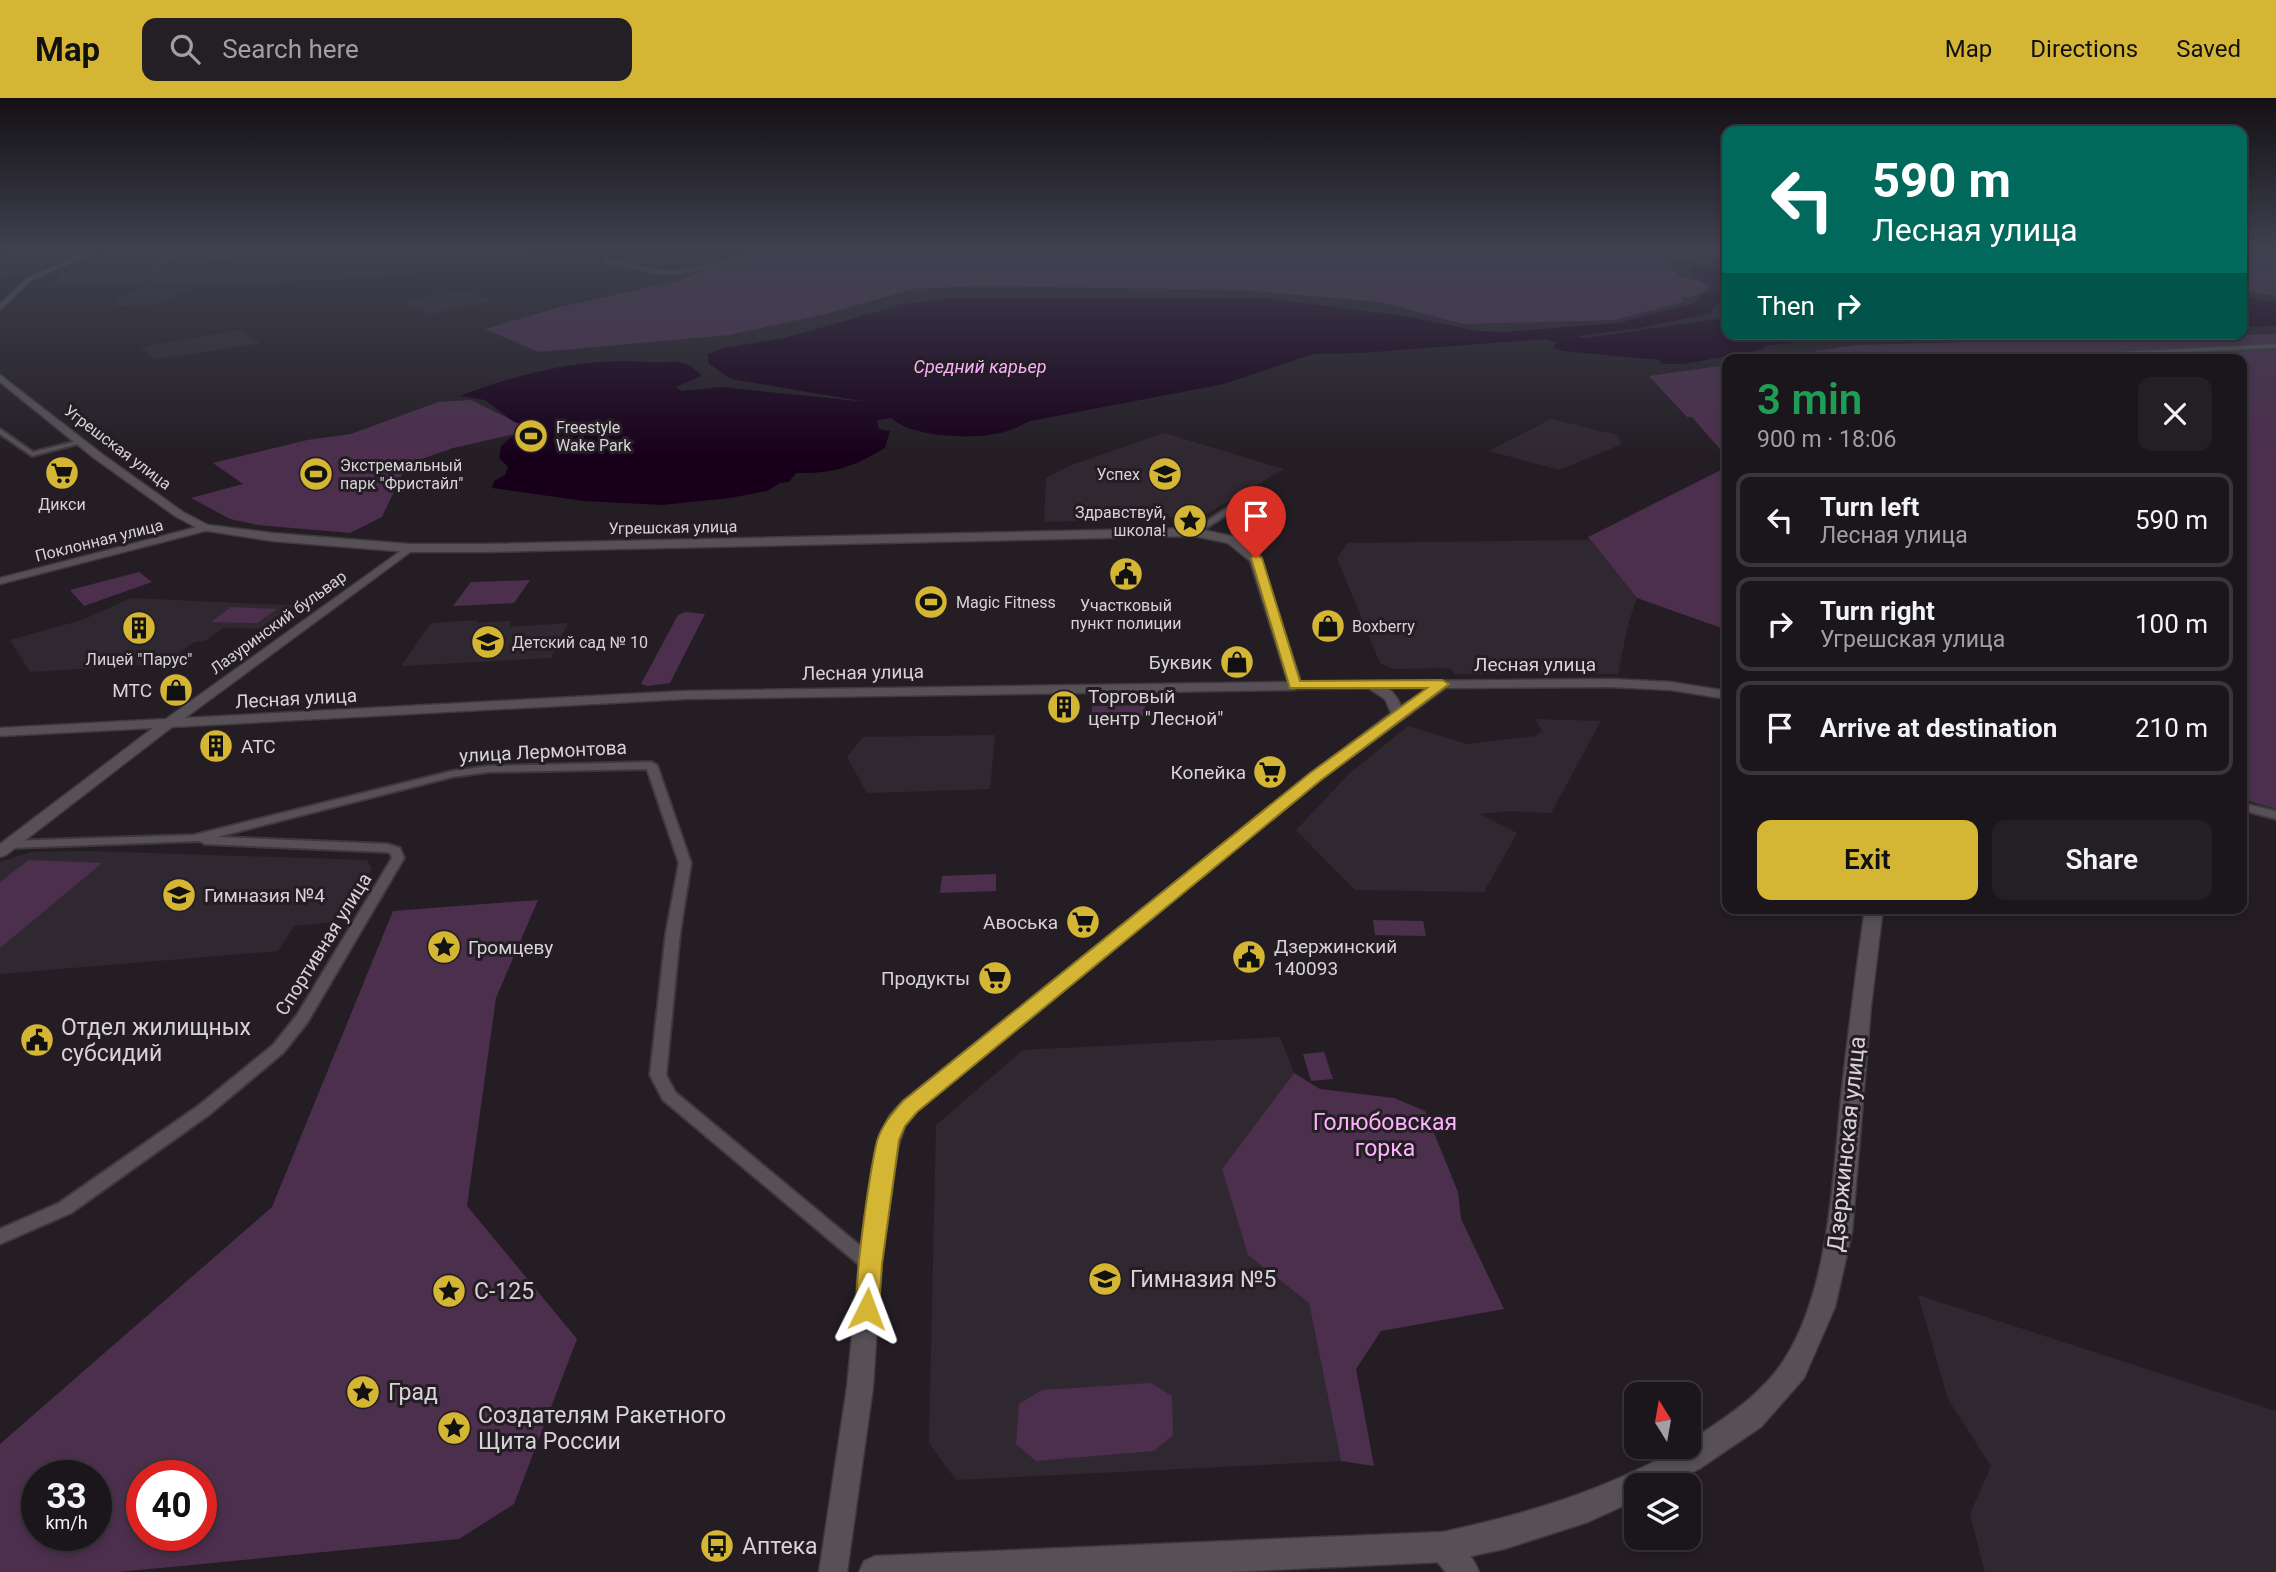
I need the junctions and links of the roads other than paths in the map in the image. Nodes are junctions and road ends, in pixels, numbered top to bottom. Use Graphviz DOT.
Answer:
graph roads {
  1 [pos="2276,346"];
  2 [pos="2093,354"];
  3 [pos="0,378"];
  4 [pos="0,431"];
  5 [pos="80,442"];
  6 [pos="1247,499"];
  7 [pos="205,528"];
  8 [pos="1194,532"];
  9 [pos="409,548"];
  10 [pos="0,581"];
  11 [pos="1442,684"];
  12 [pos="1295,685"];
  13 [pos="1373,685"];
  14 [pos="1722,694"];
  15 [pos="1398,714"];
  16 [pos="168,724"];
  17 [pos="0,732"];
  18 [pos="2247,807"];
  19 [pos="2276,815"];
  20 [pos="194,839"];
  21 [pos="5,848"];
  22 [pos="1873,914"];
  23 [pos="0,1237"];
  24 [pos="870,1264"];
  25 [pos="1443,1547"];
  26 [pos="833,1572"];
  27 [pos="875,1572"];
  28 [pos="1465,1572"];
  1 -- 2 [label="street"];
  3 -- 5 [label="main road, Угрешская улица"];
  4 -- 5 [label="street"];
  5 -- 7 [label="main road, Угрешская улица"];
  6 -- 8 [label="street"];
  7 -- 9 [label="main road, Угрешская улица"];
  7 -- 10 [label="street, Поклонная улица"];
  8 -- 9 [label="main road, Угрешская улица"];
  8 -- 12 [label="main road, Угрешская улица"];
  9 -- 16 [label="street, Лазуринский бульвар"];
  11 -- 13 [label="main road, Лесная улица"];
  11 -- 14 [label="main road, Лесная улица"];
  11 -- 15 [label="street"];
  12 -- 13 [label="main road, Лесная улица"];
  12 -- 16 [label="street, Лесная улица"];
  13 -- 15 [label="street"];
  15 -- 24 [label="street"];
  16 -- 17 [label="street, Лесная улица"];
  16 -- 21 [label="street, улица Лермонтова"];
  18 -- 19 [label="street"];
  20 -- 21 [label="street, улица Лермонтова"];
  20 -- 23 [label="street, Спортивная улица"];
  20 -- 24 [label="street, улица Лермонтова"];
  22 -- 25 [label="main road, Дзержинская улица"];
  24 -- 26 [label="street"];
  25 -- 27 [label="main road, Дзержинская улица"];
  25 -- 28 [label="street"];
}
